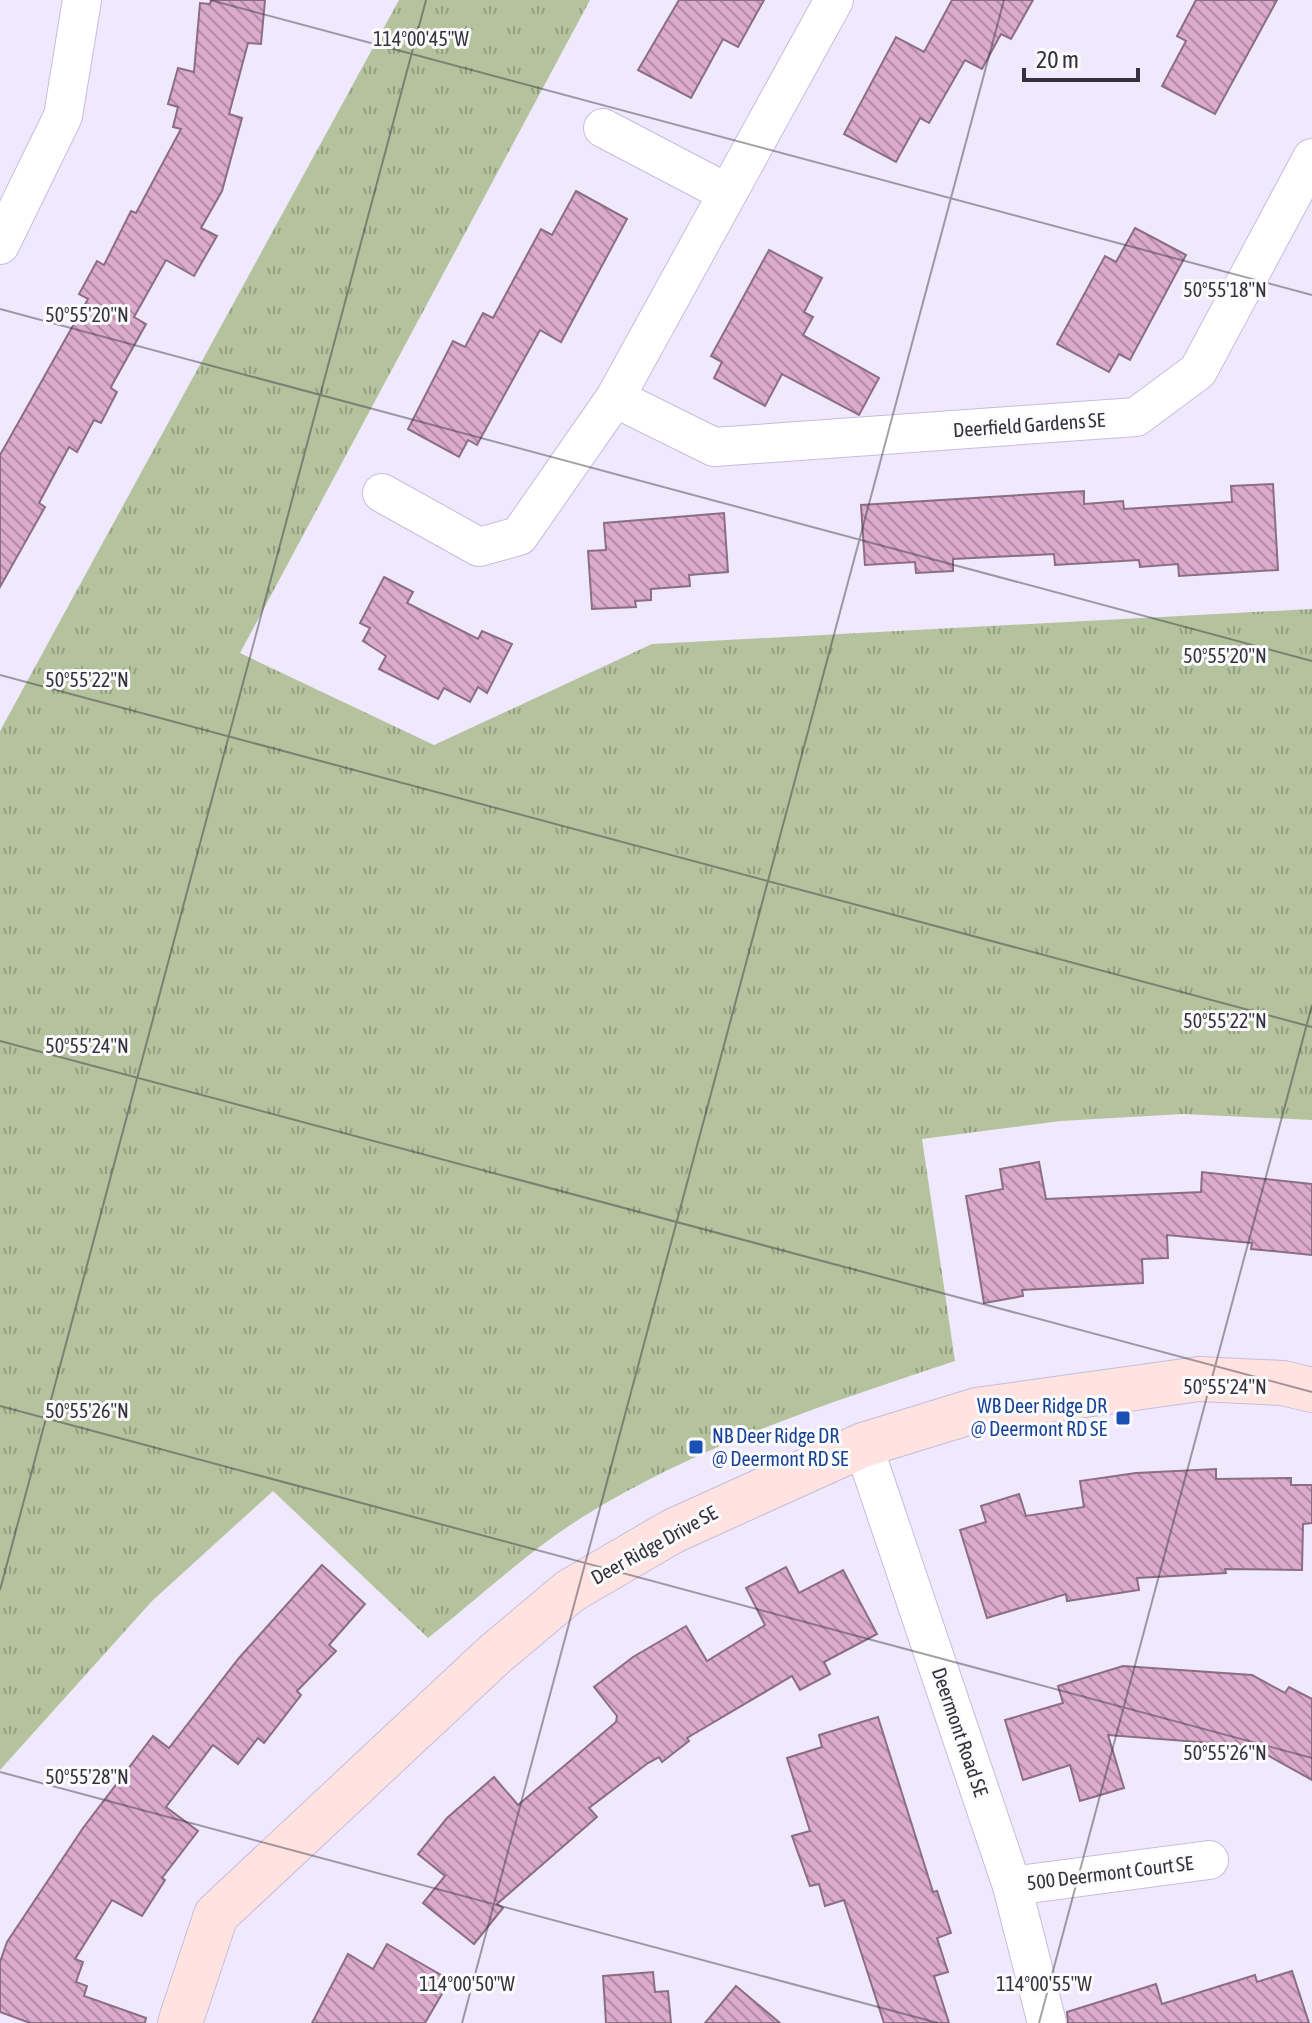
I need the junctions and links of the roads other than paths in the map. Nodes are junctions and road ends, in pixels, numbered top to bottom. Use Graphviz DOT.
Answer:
graph roads {
  1 [pos="82,0"];
  2 [pos="834,0"];
  3 [pos="603,128"];
  4 [pos="1312,158"];
  5 [pos="727,193"];
  6 [pos="6,221"];
  7 [pos="615,398"];
  8 [pos="382,493"];
  9 [pos="1312,1390"];
  10 [pos="863,1445"];
  11 [pos="1209,1860"];
  12 [pos="1012,1886"];
  13 [pos="180,2023"];
  14 [pos="1047,2023"];
  1 -- 6 [label="street"];
  2 -- 5 [label="street"];
  3 -- 5 [label="street"];
  4 -- 7 [label="street, Deerfield Gardens SE"];
  5 -- 7 [label="street"];
  7 -- 8 [label="street"];
  9 -- 10 [label="street, Deer Ridge Drive SE"];
  10 -- 12 [label="street, Deermont Road SE"];
  10 -- 13 [label="street, Deer Ridge Drive SE"];
  11 -- 12 [label="street, 500 Deermont Court SE"];
  12 -- 14 [label="street, Deermont Road SE"];
}
